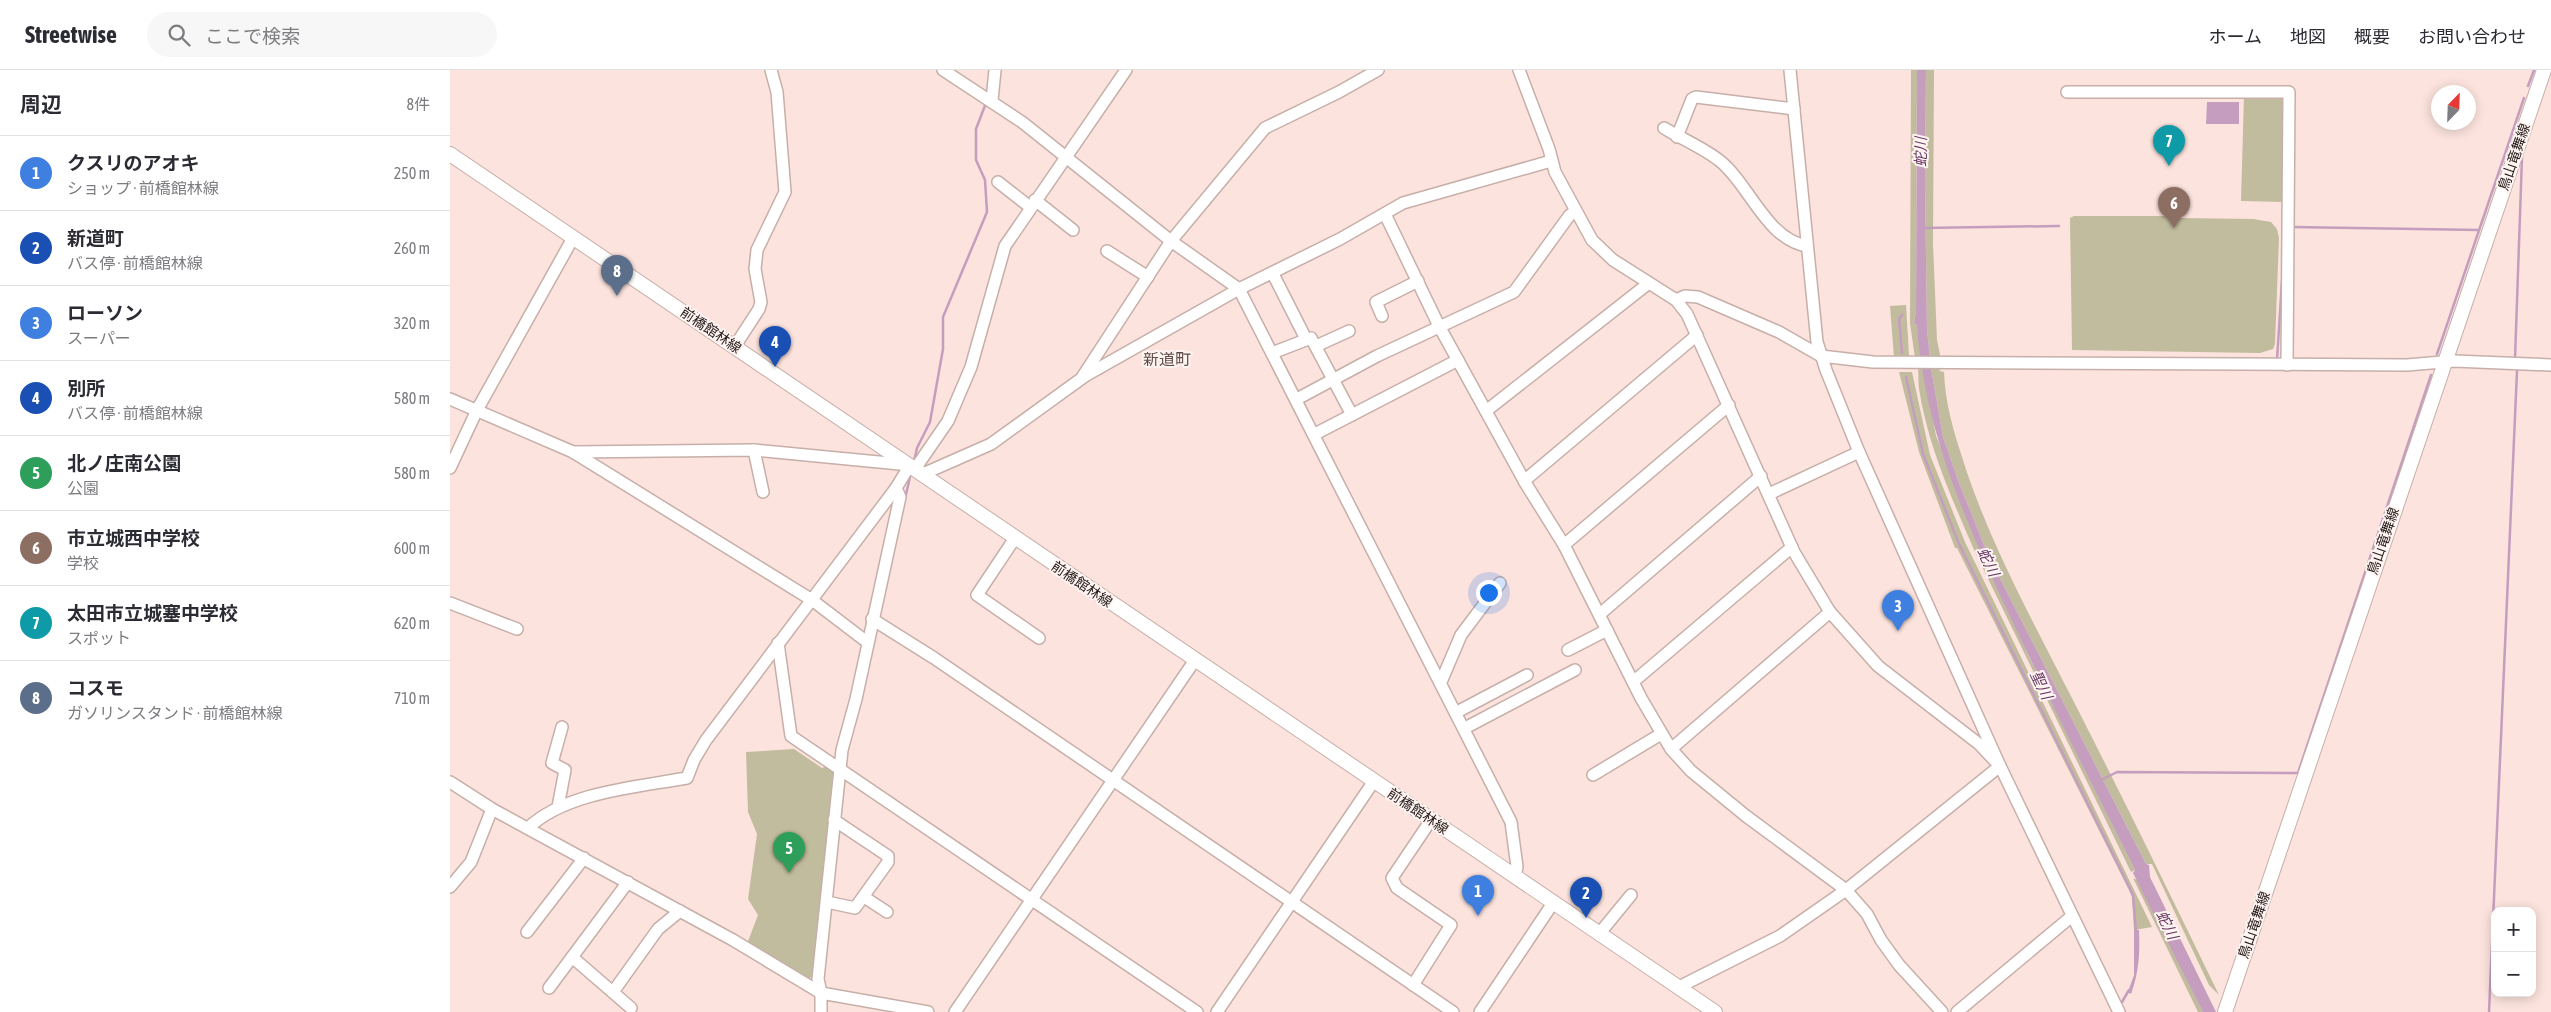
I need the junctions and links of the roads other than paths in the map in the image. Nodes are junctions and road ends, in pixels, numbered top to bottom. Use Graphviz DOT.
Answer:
graph roads {
  1 [pos="772,70"];
  2 [pos="943,70"];
  3 [pos="995,70"];
  4 [pos="1126,70"];
  5 [pos="1378,70"];
  6 [pos="1519,70"];
  7 [pos="1790,70"];
  8 [pos="2544,70"];
  9 [pos="2067,92"];
  10 [pos="992,100"];
  11 [pos="1794,109"];
  12 [pos="1664,128"];
  13 [pos="1677,137"];
  14 [pos="450,154"];
  15 [pos="1066,157"];
  16 [pos="1551,161"];
  17 [pos="998,182"];
  18 [pos="1033,203"];
  19 [pos="1575,211"];
  20 [pos="1385,214"];
  21 [pos="1073,230"];
  22 [pos="573,238"];
  23 [pos="1171,241"];
  24 [pos="1807,246"];
  25 [pos="1107,252"];
  26 [pos="1273,274"];
  27 [pos="1148,277"];
  28 [pos="1418,281"];
  29 [pos="1649,283"];
  30 [pos="1239,289"];
  31 [pos="1676,300"];
  32 [pos="1382,316"];
  33 [pos="1439,326"];
  34 [pos="1349,331"];
  35 [pos="1697,335"];
  36 [pos="1306,339"];
  37 [pos="735,346"];
  38 [pos="1316,346"];
  39 [pos="1272,353"];
  40 [pos="1820,356"];
  41 [pos="1458,360"];
  42 [pos="2445,362"];
  43 [pos="2288,365"];
  44 [pos="2551,365"];
  45 [pos="1333,378"];
  46 [pos="1081,379"];
  47 [pos="450,399"];
  48 [pos="1297,399"];
  49 [pos="1729,405"];
  50 [pos="477,410"];
  51 [pos="1486,411"];
  52 [pos="1352,415"];
  53 [pos="1315,434"];
  54 [pos="754,450"];
  55 [pos="573,452"];
  56 [pos="1860,452"];
  57 [pos="450,468"];
  58 [pos="916,470"];
  59 [pos="1761,476"];
  60 [pos="1524,481"];
  61 [pos="896,488"];
  62 [pos="763,492"];
  63 [pos="1769,494"];
  64 [pos="1015,538"];
  65 [pos="1564,545"];
  66 [pos="1792,547"];
  67 [pos="1500,583"];
  68 [pos="812,600"];
  69 [pos="450,603"];
  70 [pos="1830,612"];
  71 [pos="1600,614"];
  72 [pos="872,619"];
  73 [pos="518,629"];
  74 [pos="1607,630"];
  75 [pos="1039,638"];
  76 [pos="867,642"];
  77 [pos="778,643"];
  78 [pos="1568,650"];
  79 [pos="1195,660"];
  80 [pos="1574,670"];
  81 [pos="1527,675"];
  82 [pos="1441,682"];
  83 [pos="1633,682"];
  84 [pos="1457,712"];
  85 [pos="562,727"];
  86 [pos="1465,728"];
  87 [pos="1661,734"];
  88 [pos="1671,749"];
  89 [pos="2000,766"];
  90 [pos="841,769"];
  91 [pos="1593,775"];
  92 [pos="1112,781"];
  93 [pos="1374,781"];
  94 [pos="450,782"];
  95 [pos="558,807"];
  96 [pos="492,809"];
  97 [pos="834,820"];
  98 [pos="1431,820"];
  99 [pos="528,828"];
  100 [pos="584,858"];
  101 [pos="1515,877"];
  102 [pos="628,882"];
  103 [pos="450,887"];
  104 [pos="1846,890"];
  105 [pos="1631,895"];
  106 [pos="864,897"];
  107 [pos="1032,900"];
  108 [pos="827,902"];
  109 [pos="1292,903"];
  110 [pos="1553,903"];
  111 [pos="680,911"];
  112 [pos="887,912"];
  113 [pos="2072,916"];
  114 [pos="527,932"];
  115 [pos="1599,934"];
  116 [pos="572,957"];
  117 [pos="1413,985"];
  118 [pos="549,988"];
  119 [pos="1679,988"];
  120 [pos="613,992"];
  121 [pos="822,993"];
  122 [pos="632,1008"];
  123 [pos="2225,1010"];
  124 [pos="821,1012"];
  125 [pos="928,1012"];
  126 [pos="955,1012"];
  127 [pos="1197,1012"];
  128 [pos="1217,1012"];
  129 [pos="1453,1012"];
  130 [pos="1480,1012"];
  131 [pos="1715,1012"];
  132 [pos="1942,1012"];
  133 [pos="1957,1012"];
  134 [pos="2119,1012"];
  1 -- 37 [label="street"];
  2 -- 10 [label="street"];
  3 -- 10 [label="street"];
  4 -- 15 [label="street"];
  5 -- 23 [label="street"];
  6 -- 16 [label="street"];
  7 -- 11 [label="street"];
  8 -- 42 [label="main road, 鳥山竜舞線"];
  9 -- 43 [label="street"];
  10 -- 15 [label="street"];
  11 -- 13 [label="street"];
  11 -- 24 [label="street"];
  12 -- 13 [label="street"];
  13 -- 24 [label="street"];
  14 -- 22 [label="main road, 前橋館林線"];
  15 -- 18 [label="street"];
  15 -- 23 [label="street"];
  16 -- 19 [label="street"];
  16 -- 20 [label="street"];
  17 -- 18 [label="street"];
  18 -- 21 [label="street"];
  18 -- 58 [label="street"];
  19 -- 29 [label="street"];
  19 -- 33 [label="street"];
  20 -- 26 [label="street"];
  20 -- 28 [label="street"];
  22 -- 37 [label="main road, 前橋館林線"];
  22 -- 50 [label="street"];
  23 -- 27 [label="street"];
  23 -- 30 [label="street"];
  24 -- 40 [label="street"];
  25 -- 27 [label="street"];
  26 -- 30 [label="street"];
  26 -- 36 [label="street"];
  27 -- 46 [label="street"];
  28 -- 32 [label="street"];
  28 -- 33 [label="street"];
  29 -- 31 [label="street"];
  29 -- 51 [label="street"];
  30 -- 39 [label="street"];
  30 -- 46 [label="street"];
  31 -- 35 [label="street"];
  31 -- 40 [label="street"];
  33 -- 41 [label="street"];
  33 -- 45 [label="street"];
  34 -- 38 [label="street"];
  35 -- 49 [label="street"];
  35 -- 60 [label="street"];
  36 -- 38 [label="street"];
  36 -- 39 [label="street"];
  37 -- 58 [label="main road, 前橋館林線"];
  38 -- 45 [label="street"];
  39 -- 48 [label="street"];
  40 -- 43 [label="street"];
  40 -- 56 [label="street"];
  41 -- 51 [label="street"];
  41 -- 52 [label="street"];
  42 -- 43 [label="street"];
  42 -- 44 [label="street"];
  42 -- 123 [label="main road, 鳥山竜舞線"];
  45 -- 48 [label="street"];
  45 -- 52 [label="street"];
  46 -- 58 [label="street"];
  47 -- 50 [label="street"];
  48 -- 53 [label="street"];
  49 -- 59 [label="street"];
  49 -- 65 [label="street"];
  50 -- 55 [label="street"];
  50 -- 57 [label="street"];
  51 -- 60 [label="street"];
  52 -- 53 [label="street"];
  53 -- 82 [label="street"];
  54 -- 55 [label="street"];
  54 -- 58 [label="street"];
  54 -- 62 [label="street"];
  55 -- 68 [label="street"];
  56 -- 63 [label="street"];
  56 -- 89 [label="street"];
  58 -- 61 [label="street"];
  58 -- 64 [label="main road, 前橋館林線"];
  59 -- 63 [label="street"];
  59 -- 71 [label="street"];
  60 -- 65 [label="street"];
  61 -- 68 [label="street"];
  61 -- 72 [label="street"];
  63 -- 66 [label="street"];
  64 -- 75 [label="street"];
  64 -- 79 [label="main road, 前橋館林線"];
  65 -- 71 [label="street"];
  66 -- 70 [label="street"];
  66 -- 83 [label="street"];
  67 -- 82 [label="street"];
  68 -- 76 [label="street"];
  68 -- 77 [label="street"];
  69 -- 73 [label="street"];
  70 -- 88 [label="street"];
  70 -- 89 [label="street"];
  71 -- 74 [label="street"];
  72 -- 76 [label="street"];
  72 -- 92 [label="street"];
  74 -- 78 [label="street"];
  74 -- 83 [label="street"];
  76 -- 90 [label="street"];
  77 -- 90 [label="street"];
  77 -- 95 [label="street"];
  79 -- 92 [label="street"];
  79 -- 93 [label="main road, 前橋館林線"];
  80 -- 86 [label="street"];
  81 -- 84 [label="street"];
  82 -- 84 [label="street"];
  83 -- 87 [label="street"];
  84 -- 86 [label="street"];
  85 -- 95 [label="street"];
  86 -- 101 [label="street"];
  87 -- 88 [label="street"];
  87 -- 91 [label="street"];
  88 -- 104 [label="street"];
  89 -- 104 [label="street"];
  89 -- 113 [label="street"];
  90 -- 97 [label="street"];
  90 -- 107 [label="street"];
  92 -- 107 [label="street"];
  92 -- 109 [label="street"];
  93 -- 98 [label="main road, 前橋館林線"];
  93 -- 109 [label="street"];
  94 -- 96 [label="street"];
  95 -- 99 [label="street"];
  96 -- 99 [label="street"];
  96 -- 103 [label="street"];
  97 -- 106 [label="street"];
  97 -- 108 [label="street"];
  98 -- 101 [label="main road, 前橋館林線"];
  98 -- 117 [label="street"];
  99 -- 100 [label="street"];
  100 -- 102 [label="street"];
  100 -- 114 [label="street"];
  101 -- 110 [label="main road, 前橋館林線"];
  102 -- 111 [label="street"];
  102 -- 116 [label="street"];
  104 -- 119 [label="street"];
  104 -- 132 [label="street"];
  105 -- 115 [label="street"];
  106 -- 108 [label="street"];
  106 -- 112 [label="street"];
  107 -- 126 [label="street"];
  107 -- 127 [label="street"];
  108 -- 121 [label="street"];
  109 -- 117 [label="street"];
  109 -- 128 [label="street"];
  110 -- 115 [label="main road, 前橋館林線"];
  110 -- 130 [label="street"];
  111 -- 120 [label="street"];
  111 -- 121 [label="street"];
  113 -- 133 [label="street"];
  113 -- 134 [label="street"];
  115 -- 119 [label="main road, 前橋館林線"];
  116 -- 118 [label="street"];
  116 -- 120 [label="street"];
  117 -- 129 [label="street"];
  119 -- 131 [label="main road, 前橋館林線"];
  120 -- 122 [label="street"];
  121 -- 124 [label="street"];
  121 -- 125 [label="street"];
}
